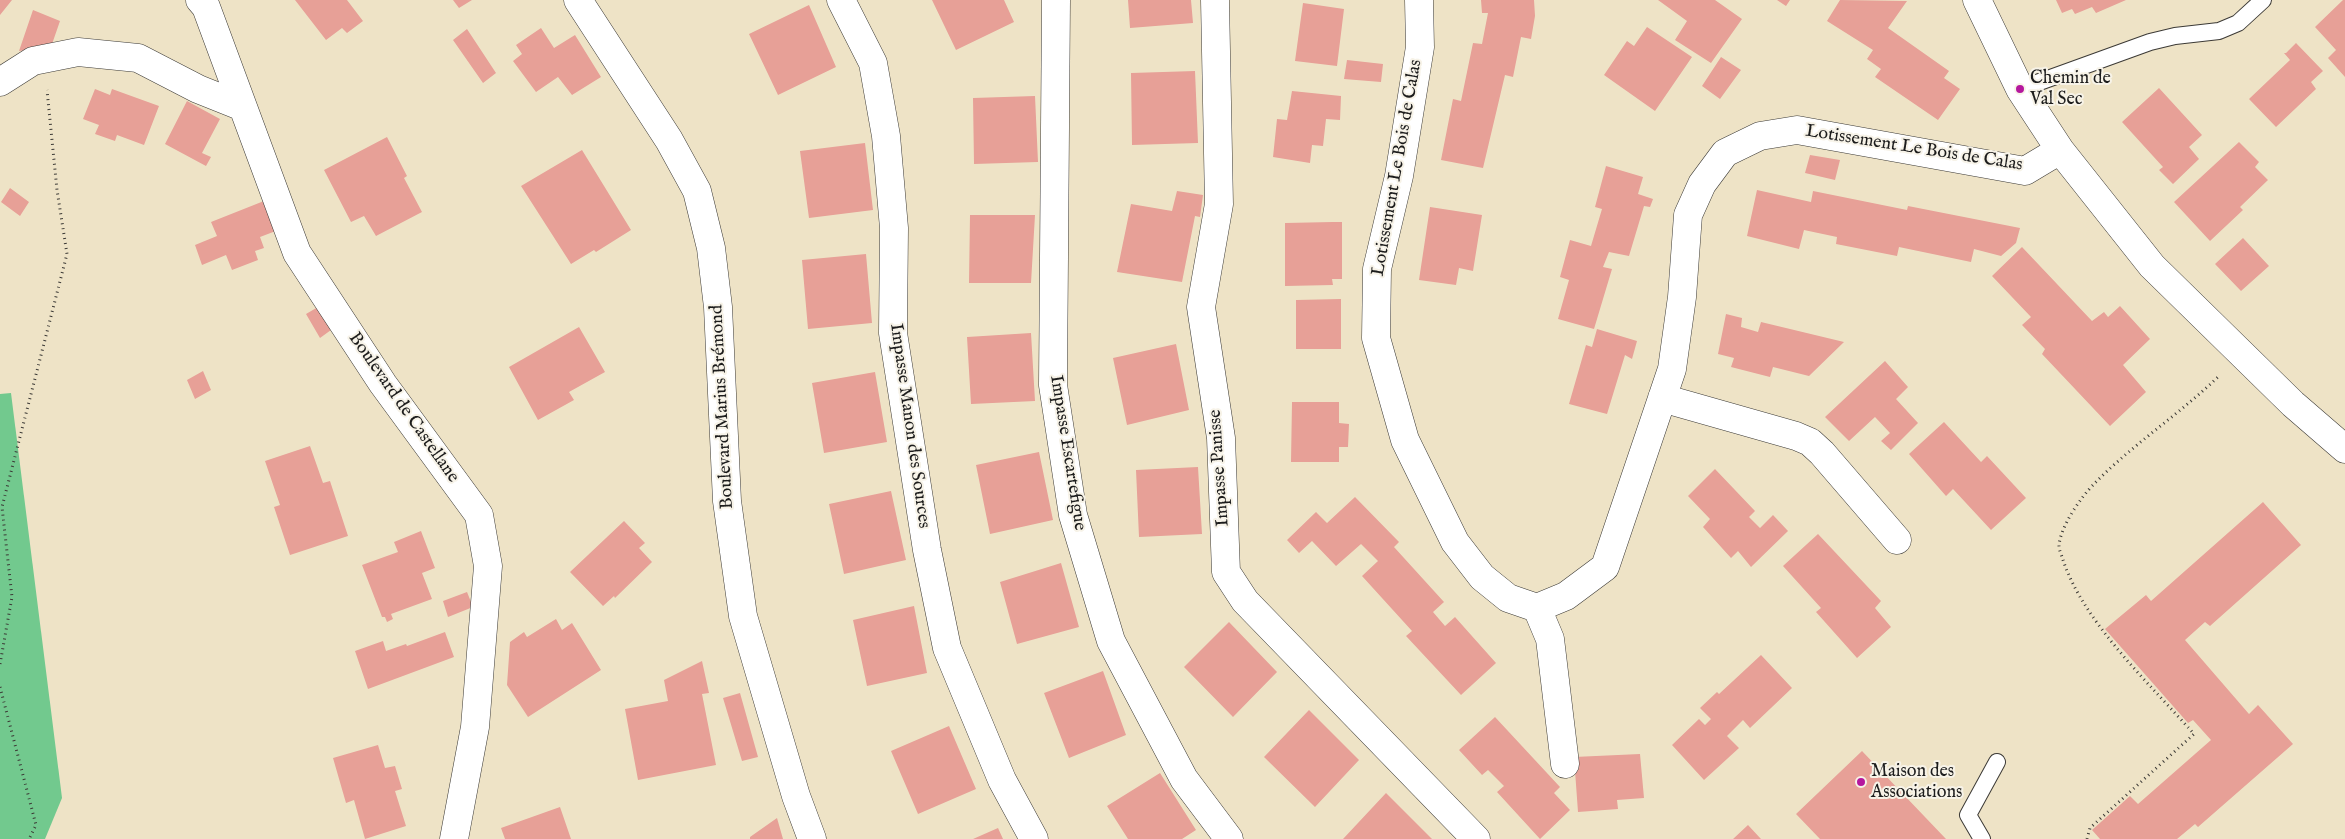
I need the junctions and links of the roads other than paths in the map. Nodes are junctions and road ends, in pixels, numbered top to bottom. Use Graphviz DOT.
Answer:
graph roads {
  1 [pos="200,0"];
  2 [pos="578,0"];
  3 [pos="841,0"];
  4 [pos="1056,0"];
  5 [pos="1215,0"];
  6 [pos="1419,0"];
  7 [pos="1977,0"];
  8 [pos="2263,0"];
  9 [pos="0,82"];
  10 [pos="2020,90"];
  11 [pos="243,107"];
  12 [pos="2060,150"];
  13 [pos="1662,398"];
  14 [pos="2345,449"];
  15 [pos="1897,540"];
  16 [pos="1537,608"];
  17 [pos="1997,762"];
  18 [pos="1565,764"];
  19 [pos="454,839"];
  20 [pos="812,839"];
  21 [pos="1034,839"];
  22 [pos="1229,839"];
  23 [pos="1476,839"];
  24 [pos="1982,839"];
  1 -- 11 [label="street, Boulevard de Castellane"];
  2 -- 20 [label="street, Boulevard Marius Brémond"];
  3 -- 21 [label="street, Impasse Manon des Sources"];
  4 -- 22 [label="street, Impasse Escartefigue"];
  5 -- 23 [label="street, Impasse Panisse"];
  6 -- 16 [label="street, Lotissement Le Bois de Calas"];
  7 -- 10 [label="street"];
  8 -- 10 [label="lane"];
  9 -- 11 [label="street"];
  10 -- 12 [label="street"];
  11 -- 19 [label="street, Boulevard de Castellane"];
  12 -- 13 [label="street, Lotissement Le Bois de Calas"];
  12 -- 14 [label="street"];
  13 -- 15 [label="street"];
  13 -- 16 [label="street, Lotissement Le Bois de Calas"];
  16 -- 18 [label="street"];
  17 -- 24 [label="lane"];
}
